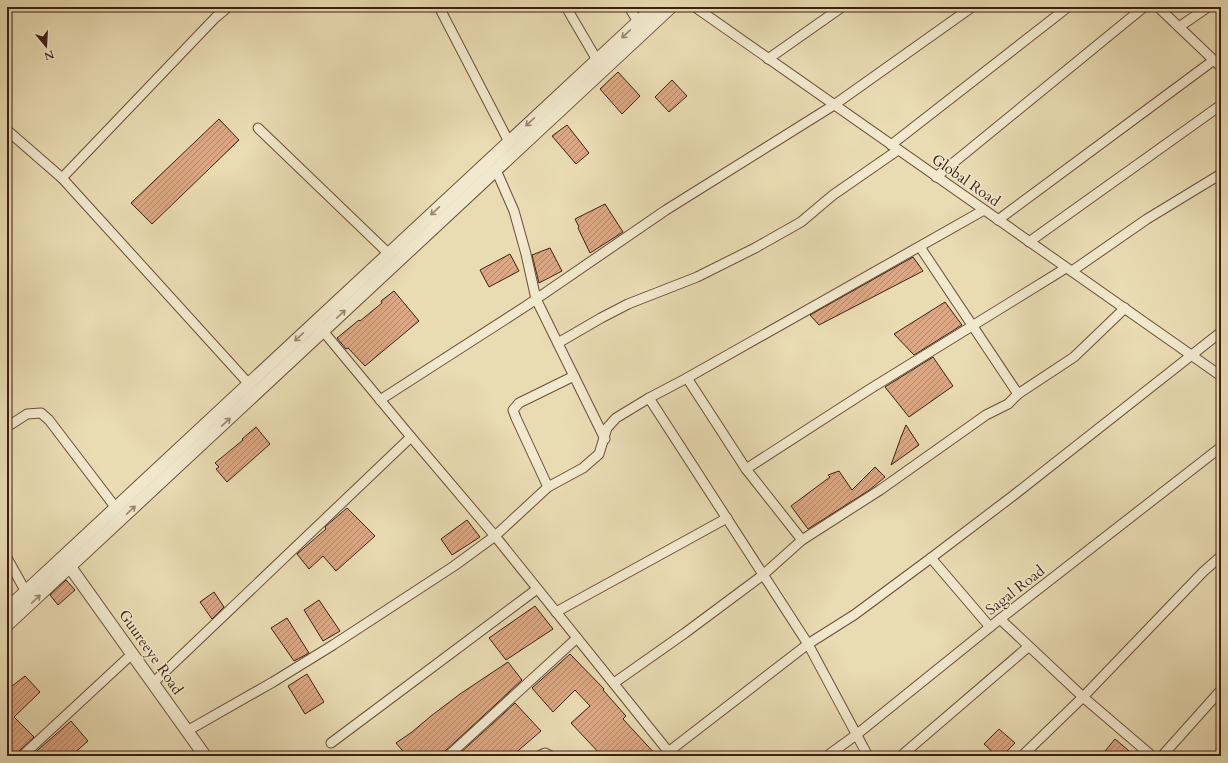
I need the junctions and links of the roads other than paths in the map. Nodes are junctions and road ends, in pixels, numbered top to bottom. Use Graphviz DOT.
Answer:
graph roads {
  1 [pos="228,7"];
  2 [pos="439,7"];
  3 [pos="566,7"];
  4 [pos="629,7"];
  5 [pos="654,7"];
  6 [pos="671,7"];
  7 [pos="695,7"];
  8 [pos="842,7"];
  9 [pos="972,7"];
  10 [pos="1068,7"];
  11 [pos="1144,7"];
  12 [pos="1158,7"];
  13 [pos="1208,7"];
  14 [pos="638,22"];
  15 [pos="1179,27"];
  16 [pos="768,58"];
  17 [pos="597,60"];
  18 [pos="1218,63"];
  19 [pos="834,105"];
  20 [pos="1221,105"];
  21 [pos="258,128"];
  22 [pos="8,131"];
  23 [pos="509,142"];
  24 [pos="895,147"];
  25 [pos="496,170"];
  26 [pos="1221,174"];
  27 [pos="936,176"];
  28 [pos="62,178"];
  29 [pos="984,210"];
  30 [pos="998,220"];
  31 [pos="1029,242"];
  32 [pos="920,247"];
  33 [pos="389,254"];
  34 [pos="1069,270"];
  35 [pos="536,299"];
  36 [pos="1125,308"];
  37 [pos="972,325"];
  38 [pos="320,326"];
  39 [pos="1221,332"];
  40 [pos="558,343"];
  41 [pos="1191,355"];
  42 [pos="574,376"];
  43 [pos="1221,376"];
  44 [pos="687,378"];
  45 [pos="249,384"];
  46 [pos="1018,394"];
  47 [pos="648,398"];
  48 [pos="380,400"];
  49 [pos="7,427"];
  50 [pos="411,437"];
  51 [pos="605,439"];
  52 [pos="1221,447"];
  53 [pos="746,469"];
  54 [pos="548,487"];
  55 [pos="116,508"];
  56 [pos="727,518"];
  57 [pos="495,536"];
  58 [pos="802,540"];
  59 [pos="1221,556"];
  60 [pos="7,558"];
  61 [pos="931,558"];
  62 [pos="70,566"];
  63 [pos="763,575"];
  64 [pos="537,589"];
  65 [pos="26,592"];
  66 [pos="7,609"];
  67 [pos="556,612"];
  68 [pos="1000,619"];
  69 [pos="7,626"];
  70 [pos="990,627"];
  71 [pos="577,638"];
  72 [pos="808,644"];
  73 [pos="1028,647"];
  74 [pos="132,654"];
  75 [pos="153,683"];
  76 [pos="614,683"];
  77 [pos="1221,690"];
  78 [pos="1082,697"];
  79 [pos="187,731"];
  80 [pos="856,735"];
  81 [pos="331,743"];
  82 [pos="668,755"];
  83 [pos="22,756"];
  84 [pos="205,756"];
  85 [pos="448,756"];
  86 [pos="539,756"];
  87 [pos="551,756"];
  88 [pos="828,756"];
  89 [pos="868,756"];
  90 [pos="901,756"];
  91 [pos="1022,756"];
  92 [pos="1152,756"];
  93 [pos="1162,756"];
  1 -- 28 [label="street"];
  2 -- 23 [label="street"];
  3 -- 17 [label="street"];
  4 -- 14 [label="street"];
  5 -- 14 [label="street"];
  6 -- 25 [label="street"];
  7 -- 16 [label="street, Global Road"];
  8 -- 16 [label="street"];
  9 -- 19 [label="street"];
  10 -- 24 [label="street"];
  11 -- 27 [label="street"];
  12 -- 15 [label="street"];
  13 -- 15 [label="street"];
  14 -- 17 [label="street, one-way"];
  15 -- 18 [label="street"];
  16 -- 19 [label="street, Global Road"];
  17 -- 23 [label="street, one-way"];
  18 -- 30 [label="street"];
  19 -- 24 [label="street, Global Road"];
  19 -- 35 [label="street"];
  20 -- 31 [label="street"];
  21 -- 33 [label="street"];
  22 -- 28 [label="street"];
  23 -- 33 [label="street, one-way"];
  24 -- 27 [label="street, Global Road"];
  24 -- 40 [label="street"];
  25 -- 35 [label="street"];
  38 -- 25 [label="street, one-way"];
  26 -- 34 [label="street"];
  27 -- 29 [label="street, Global Road"];
  28 -- 45 [label="street"];
  29 -- 30 [label="street, Global Road"];
  29 -- 32 [label="street"];
  30 -- 31 [label="street, Global Road"];
  31 -- 34 [label="street, Global Road"];
  32 -- 37 [label="street"];
  32 -- 44 [label="street"];
  33 -- 38 [label="street"];
  34 -- 36 [label="street, Global Road"];
  34 -- 37 [label="street"];
  35 -- 40 [label="street"];
  35 -- 48 [label="street"];
  36 -- 41 [label="street, Global Road"];
  36 -- 46 [label="street"];
  37 -- 46 [label="street"];
  37 -- 53 [label="street"];
  38 -- 45 [label="street, one-way"];
  38 -- 48 [label="street"];
  62 -- 38 [label="street, one-way"];
  39 -- 41 [label="street"];
  40 -- 42 [label="street"];
  41 -- 43 [label="street, Global Road"];
  41 -- 61 [label="street"];
  42 -- 51 [label="street"];
  42 -- 54 [label="street"];
  44 -- 47 [label="street"];
  44 -- 53 [label="street"];
  45 -- 55 [label="street"];
  46 -- 58 [label="street"];
  47 -- 51 [label="street"];
  47 -- 56 [label="street"];
  48 -- 50 [label="street"];
  49 -- 55 [label="street"];
  50 -- 57 [label="street"];
  50 -- 75 [label="street"];
  51 -- 54 [label="street"];
  52 -- 68 [label="street, Sagal Road"];
  53 -- 58 [label="street"];
  54 -- 57 [label="street"];
  55 -- 65 [label="street"];
  56 -- 63 [label="street"];
  56 -- 67 [label="street"];
  57 -- 64 [label="street"];
  57 -- 79 [label="street"];
  58 -- 63 [label="street"];
  59 -- 78 [label="street"];
  60 -- 65 [label="street"];
  61 -- 70 [label="street"];
  61 -- 72 [label="street"];
  69 -- 62 [label="street, one-way"];
  62 -- 74 [label="street, Guureeye Road"];
  63 -- 72 [label="street"];
  63 -- 76 [label="street"];
  64 -- 67 [label="street"];
  64 -- 81 [label="street"];
  65 -- 66 [label="street"];
  67 -- 71 [label="street"];
  68 -- 70 [label="street, Sagal Road"];
  68 -- 73 [label="street"];
  70 -- 80 [label="street, Sagal Road"];
  71 -- 76 [label="street"];
  71 -- 85 [label="street"];
  72 -- 80 [label="street"];
  72 -- 82 [label="street"];
  73 -- 78 [label="street"];
  73 -- 90 [label="street"];
  74 -- 75 [label="street, Guureeye Road"];
  74 -- 83 [label="street"];
  75 -- 79 [label="street, Guureeye Road"];
  76 -- 82 [label="street"];
  77 -- 93 [label="street"];
  78 -- 91 [label="street"];
  78 -- 92 [label="street"];
  79 -- 84 [label="street, Guureeye Road"];
  80 -- 88 [label="street, Sagal Road"];
  80 -- 89 [label="street"];
  86 -- 87 [label="street"];
}
